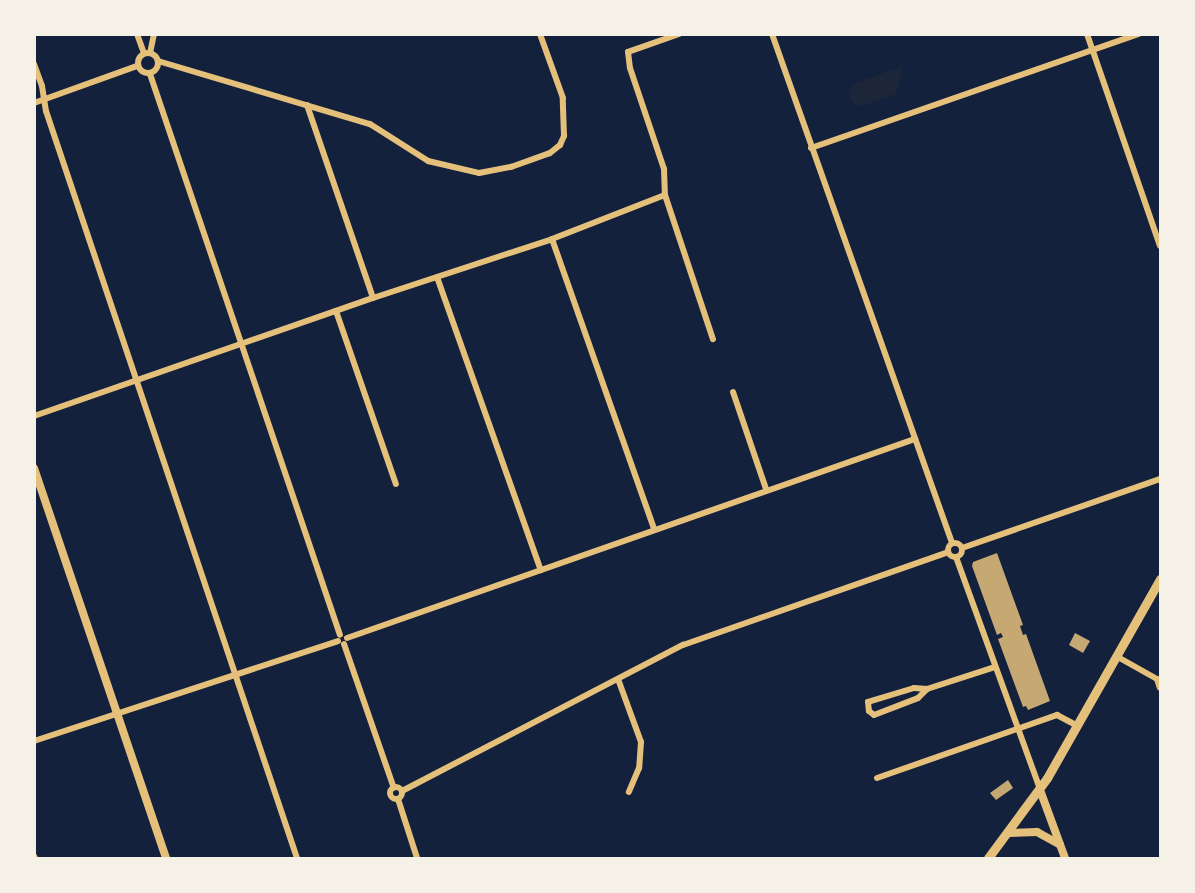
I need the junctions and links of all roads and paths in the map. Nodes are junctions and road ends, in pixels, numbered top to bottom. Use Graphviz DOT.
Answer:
graph roads {
  1 [pos="137,34"];
  2 [pos="154,34"];
  3 [pos="540,34"];
  4 [pos="679,34"];
  5 [pos="772,34"];
  6 [pos="1087,34"];
  7 [pos="1139,34"];
  8 [pos="1093,50"];
  9 [pos="147,53"];
  10 [pos="158,61"];
  11 [pos="34,64"];
  12 [pos="138,66"];
  13 [pos="150,74"];
  14 [pos="45,99"];
  15 [pos="34,103"];
  16 [pos="307,105"];
  17 [pos="811,148"];
  18 [pos="665,195"];
  19 [pos="552,239"];
  20 [pos="1161,246"];
  21 [pos="436,277"];
  22 [pos="373,298"];
  23 [pos="336,311"];
  24 [pos="713,339"];
  25 [pos="241,345"];
  26 [pos="136,381"];
  27 [pos="733,392"];
  28 [pos="34,416"];
  29 [pos="915,439"];
  30 [pos="34,468"];
  31 [pos="1161,479"];
  32 [pos="396,484"];
  33 [pos="766,489"];
  34 [pos="654,529"];
  35 [pos="952,543"];
  36 [pos="962,548"];
  37 [pos="948,552"];
  38 [pos="956,557"];
  39 [pos="542,570"];
  40 [pos="1161,579"];
  41 [pos="342,640"];
  42 [pos="1116,656"];
  43 [pos="995,667"];
  44 [pos="236,676"];
  45 [pos="1159,678"];
  46 [pos="618,679"];
  47 [pos="1161,688"];
  48 [pos="927,689"];
  49 [pos="117,713"];
  50 [pos="1078,726"];
  51 [pos="1018,729"];
  52 [pos="34,741"];
  53 [pos="877,778"];
  54 [pos="394,788"];
  55 [pos="1040,790"];
  56 [pos="402,791"];
  57 [pos="629,792"];
  58 [pos="398,799"];
  59 [pos="1009,833"];
  60 [pos="1061,846"];
  61 [pos="166,858"];
  62 [pos="297,858"];
  63 [pos="417,858"];
  64 [pos="988,858"];
  65 [pos="1065,858"];
  1 -- 9 [label="street"];
  2 -- 9 [label="street"];
  3 -- 16 [label="street"];
  4 -- 18 [label="street"];
  5 -- 17 [label="street"];
  6 -- 8 [label="street"];
  7 -- 8 [label="street"];
  8 -- 17 [label="street"];
  8 -- 20 [label="street"];
  9 -- 10 [label="street"];
  9 -- 12 [label="street"];
  10 -- 13 [label="street"];
  10 -- 16 [label="street"];
  11 -- 14 [label="street"];
  12 -- 13 [label="street"];
  12 -- 14 [label="street"];
  13 -- 25 [label="street"];
  14 -- 15 [label="street"];
  14 -- 26 [label="street"];
  16 -- 22 [label="street"];
  17 -- 29 [label="street"];
  18 -- 19 [label="street"];
  18 -- 24 [label="street"];
  19 -- 21 [label="street"];
  19 -- 34 [label="street"];
  21 -- 22 [label="street"];
  21 -- 39 [label="street"];
  22 -- 23 [label="street"];
  23 -- 25 [label="street"];
  23 -- 32 [label="street"];
  25 -- 26 [label="street"];
  25 -- 41 [label="street"];
  26 -- 28 [label="street"];
  26 -- 44 [label="street"];
  27 -- 33 [label="street"];
  29 -- 33 [label="street"];
  29 -- 35 [label="street"];
  30 -- 49 [label="street"];
  31 -- 36 [label="street"];
  33 -- 34 [label="street"];
  34 -- 39 [label="street"];
  35 -- 36 [label="street"];
  35 -- 37 [label="street"];
  36 -- 38 [label="street"];
  37 -- 38 [label="street"];
  37 -- 46 [label="street"];
  38 -- 43 [label="street"];
  39 -- 41 [label="street"];
  40 -- 42 [label="main road"];
  41 -- 44 [label="street"];
  41 -- 54 [label="street"];
  42 -- 45 [label="street"];
  42 -- 50 [label="main road"];
  43 -- 48 [label="street"];
  43 -- 51 [label="street"];
  44 -- 49 [label="street"];
  44 -- 62 [label="street"];
  45 -- 47 [label="street"];
  46 -- 56 [label="street"];
  46 -- 57 [label="street"];
  48 -- 48 [label="street"];
  49 -- 52 [label="street"];
  49 -- 61 [label="street"];
  50 -- 51 [label="street"];
  50 -- 55 [label="main road"];
  51 -- 53 [label="street"];
  51 -- 55 [label="street"];
  54 -- 56 [label="street"];
  54 -- 58 [label="street"];
  55 -- 59 [label="main road"];
  55 -- 60 [label="street"];
  56 -- 58 [label="street"];
  58 -- 63 [label="street"];
  59 -- 60 [label="street"];
  59 -- 64 [label="main road"];
  60 -- 65 [label="street"];
}
